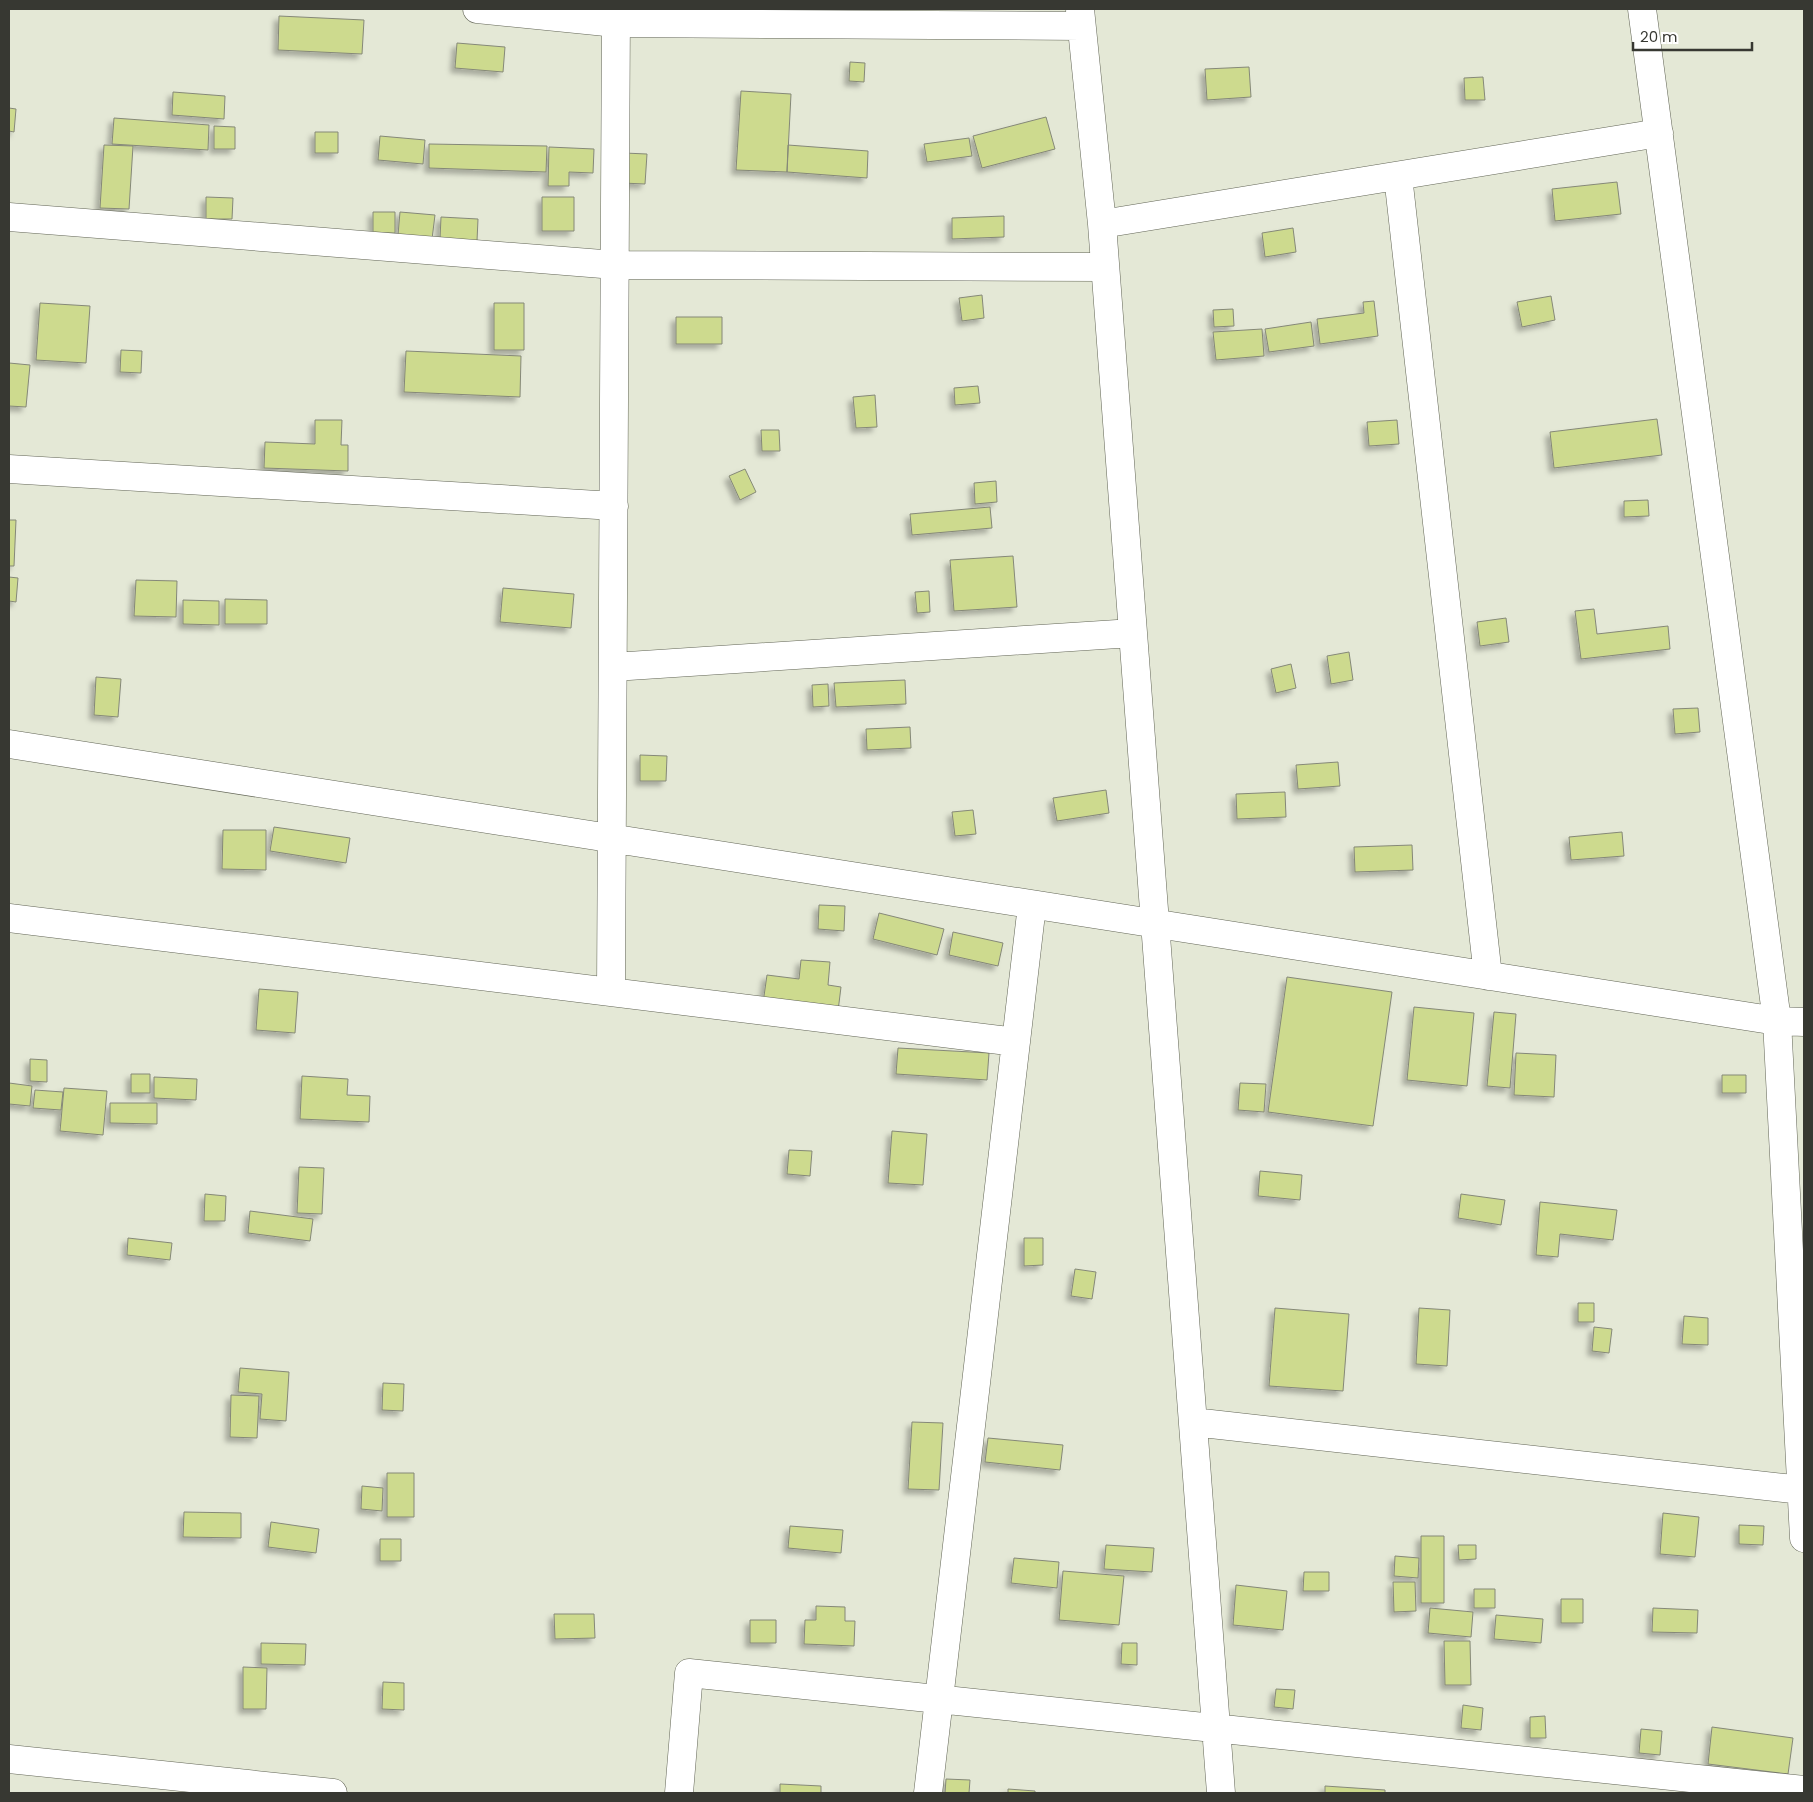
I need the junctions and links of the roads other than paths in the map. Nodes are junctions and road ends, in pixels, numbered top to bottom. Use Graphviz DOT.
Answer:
graph roads {
  1 [pos="478,9"];
  2 [pos="1642,9"];
  3 [pos="616,16"];
  4 [pos="1081,17"];
  5 [pos="1659,133"];
  6 [pos="1398,176"];
  7 [pos="9,216"];
  8 [pos="1102,224"];
  9 [pos="615,265"];
  10 [pos="1105,267"];
  11 [pos="9,469"];
  12 [pos="614,506"];
  13 [pos="1133,633"];
  14 [pos="612,667"];
  15 [pos="9,744"];
  16 [pos="611,838"];
  17 [pos="1032,904"];
  18 [pos="9,918"];
  19 [pos="1155,924"];
  20 [pos="1488,976"];
  21 [pos="611,992"];
  22 [pos="1777,1021"];
  23 [pos="1804,1022"];
  24 [pos="1016,1042"];
  25 [pos="1799,1329"];
  26 [pos="1193,1422"];
  27 [pos="1802,1490"];
  28 [pos="1804,1538"];
  29 [pos="939,1699"];
  30 [pos="1216,1728"];
  31 [pos="9,1758"];
  32 [pos="227,1788"];
  33 [pos="1804,1790"];
  34 [pos="333,1793"];
  35 [pos="679,1793"];
  36 [pos="928,1793"];
  37 [pos="1221,1793"];
  1 -- 3 [label="street"];
  2 -- 5 [label="street"];
  3 -- 4 [label="street"];
  3 -- 9 [label="street"];
  4 -- 8 [label="street"];
  5 -- 6 [label="street"];
  5 -- 22 [label="street"];
  6 -- 8 [label="street"];
  6 -- 20 [label="street"];
  7 -- 9 [label="street"];
  8 -- 10 [label="street"];
  9 -- 10 [label="street"];
  9 -- 12 [label="street"];
  10 -- 13 [label="street"];
  11 -- 12 [label="street"];
  12 -- 14 [label="street"];
  13 -- 14 [label="street"];
  13 -- 19 [label="street"];
  14 -- 16 [label="street"];
  15 -- 16 [label="street"];
  16 -- 17 [label="street"];
  16 -- 21 [label="street"];
  17 -- 19 [label="street"];
  17 -- 24 [label="street"];
  18 -- 21 [label="street"];
  19 -- 20 [label="street"];
  19 -- 26 [label="street"];
  20 -- 22 [label="street"];
  21 -- 24 [label="street"];
  22 -- 23 [label="street"];
  22 -- 25 [label="street"];
  24 -- 29 [label="street"];
  25 -- 27 [label="street"];
  26 -- 27 [label="street"];
  26 -- 30 [label="street"];
  27 -- 28 [label="street"];
  29 -- 30 [label="street"];
  29 -- 35 [label="street"];
  29 -- 36 [label="street"];
  30 -- 33 [label="street"];
  30 -- 37 [label="street"];
  31 -- 32 [label="street"];
  32 -- 34 [label="street"];
}
